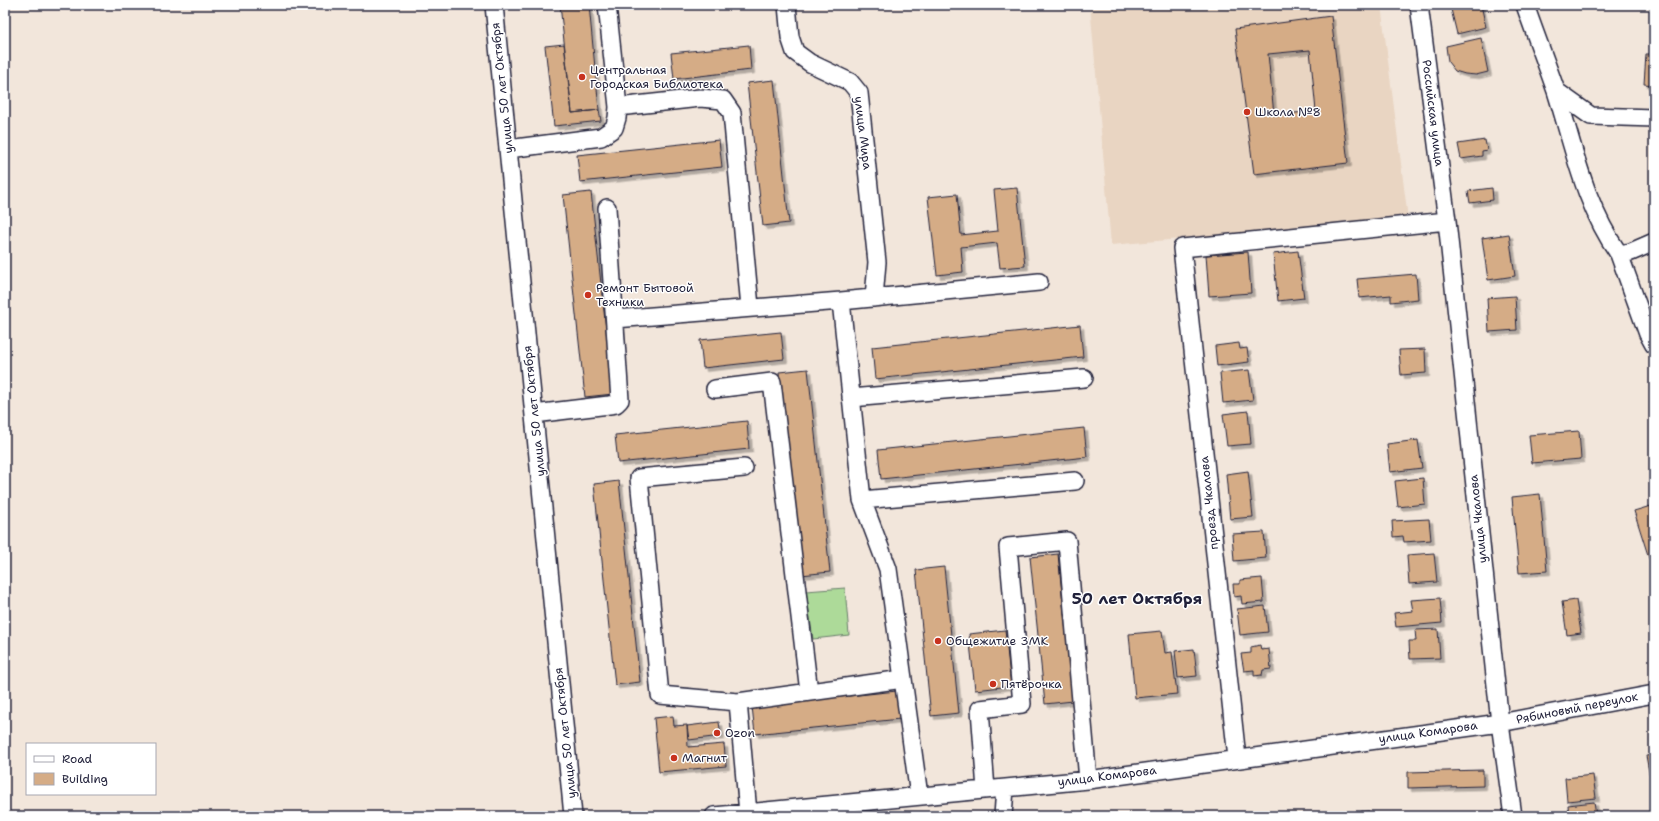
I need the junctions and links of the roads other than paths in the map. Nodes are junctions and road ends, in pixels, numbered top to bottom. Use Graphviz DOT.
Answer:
graph roads {
  1 [pos="494,5"];
  2 [pos="607,5"];
  3 [pos="787,5"];
  4 [pos="1419,5"];
  5 [pos="1525,5"];
  6 [pos="1556,91"];
  7 [pos="618,107"];
  8 [pos="1654,118"];
  9 [pos="508,148"];
  10 [pos="608,208"];
  11 [pos="1447,221"];
  12 [pos="1654,242"];
  13 [pos="1619,254"];
  14 [pos="1039,282"];
  15 [pos="874,298"];
  16 [pos="841,301"];
  17 [pos="750,307"];
  18 [pos="615,319"];
  19 [pos="1654,345"];
  20 [pos="1084,378"];
  21 [pos="715,389"];
  22 [pos="851,398"];
  23 [pos="534,414"];
  24 [pos="744,468"];
  25 [pos="1075,481"];
  26 [pos="862,500"];
  27 [pos="903,679"];
  28 [pos="809,692"];
  29 [pos="1654,694"];
  30 [pos="738,702"];
  31 [pos="1500,723"];
  32 [pos="1237,758"];
  33 [pos="1088,780"];
  34 [pos="1005,788"];
  35 [pos="986,790"];
  36 [pos="919,796"];
  37 [pos="748,813"];
  38 [pos="573,816"];
  39 [pos="714,816"];
  40 [pos="1003,816"];
  41 [pos="1513,816"];
  1 -- 9 [label="street, улица 50 лет Октября"];
  2 -- 7 [label="street"];
  3 -- 15 [label="street, улица Мира"];
  4 -- 11 [label="street, Российская улица"];
  5 -- 6 [label="street"];
  6 -- 8 [label="street"];
  6 -- 13 [label="street"];
  7 -- 9 [label="street"];
  7 -- 17 [label="street"];
  9 -- 23 [label="street, улица 50 лет Октября"];
  10 -- 18 [label="street"];
  11 -- 31 [label="street, улица Чкалова"];
  11 -- 32 [label="street, проезд Чкалова"];
  12 -- 13 [label="street"];
  13 -- 19 [label="street"];
  14 -- 15 [label="street"];
  15 -- 16 [label="street"];
  16 -- 17 [label="street"];
  16 -- 22 [label="street"];
  17 -- 18 [label="street"];
  18 -- 23 [label="street"];
  20 -- 22 [label="street"];
  21 -- 28 [label="street"];
  22 -- 26 [label="street"];
  23 -- 38 [label="street, улица 50 лет Октября"];
  24 -- 30 [label="street"];
  25 -- 26 [label="street"];
  26 -- 27 [label="street"];
  27 -- 28 [label="street"];
  27 -- 36 [label="street"];
  28 -- 30 [label="street"];
  29 -- 31 [label="street, Рябиновый переулок"];
  30 -- 37 [label="street"];
  31 -- 32 [label="street, улица Комарова"];
  31 -- 41 [label="street, улица Чкалова"];
  32 -- 33 [label="street, улица Комарова"];
  33 -- 34 [label="street, улица Комарова"];
  33 -- 35 [label="street"];
  34 -- 35 [label="street, улица Комарова"];
  34 -- 40 [label="street"];
  35 -- 36 [label="street, улица Комарова"];
  36 -- 37 [label="street, улица Комарова"];
  37 -- 39 [label="street, улица Комарова"];
}
